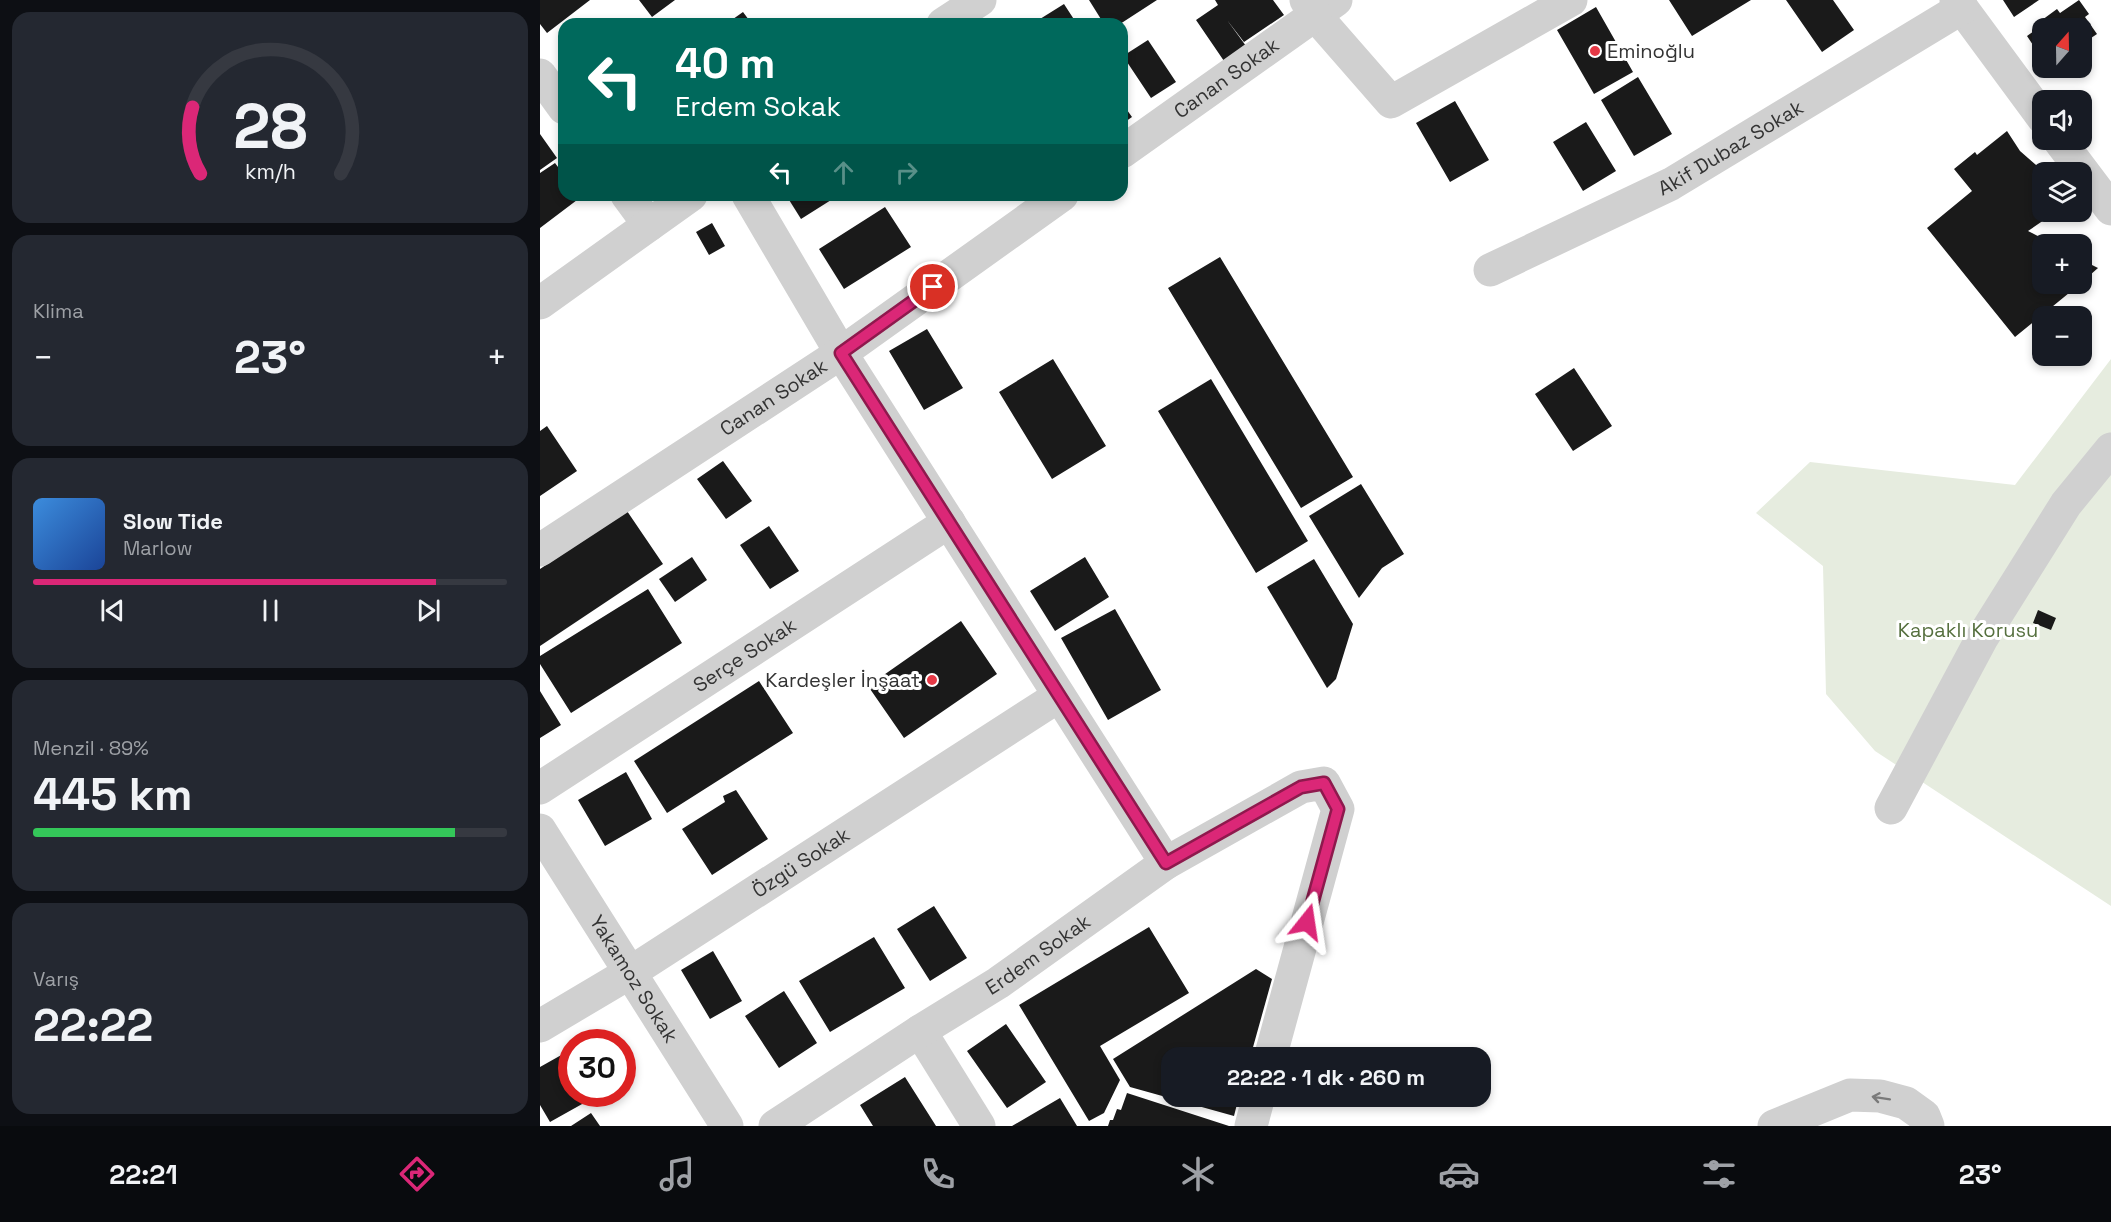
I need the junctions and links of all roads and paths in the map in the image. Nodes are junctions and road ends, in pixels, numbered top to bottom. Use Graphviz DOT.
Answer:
graph roads {
  1 [pos="980,0"];
  2 [pos="1571,0"];
  3 [pos="1959,4"];
  4 [pos="1319,5"];
  5 [pos="952,18"];
  6 [pos="540,75"];
  7 [pos="558,100"];
  8 [pos="2032,103"];
  9 [pos="1128,148"];
  10 [pos="2067,150"];
  11 [pos="631,201"];
  12 [pos="683,201"];
  13 [pos="752,201"];
  14 [pos="1054,201"];
  15 [pos="2111,209"];
  16 [pos="649,225"];
  17 [pos="1490,270"];
  18 [pos="540,303"];
  19 [pos="841,353"];
  20 [pos="2111,449"];
  21 [pos="949,522"];
  22 [pos="540,550"];
  23 [pos="1059,696"];
  24 [pos="540,788"];
  25 [pos="1891,808"];
  26 [pos="540,830"];
  27 [pos="1166,863"];
  28 [pos="631,972"];
  29 [pos="540,1026"];
  30 [pos="920,1031"];
  31 [pos="1273,1047"];
  32 [pos="1256,1107"];
  33 [pos="727,1126"];
  34 [pos="775,1126"];
  35 [pos="979,1126"];
  36 [pos="1251,1126"];
  37 [pos="1774,1126"];
  38 [pos="1928,1126"];
  1 -- 5 [label="street"];
  2 -- 4 [label="street"];
  3 -- 8 [label="street"];
  3 -- 17 [label="street, Akif Dubaz Sokak"];
  4 -- 9 [label="street, Canan Sokak"];
  6 -- 7 [label="street"];
  10 -- 15 [label="street"];
  11 -- 16 [label="street"];
  12 -- 16 [label="street"];
  13 -- 19 [label="street"];
  14 -- 19 [label="street, Canan Sokak"];
  16 -- 18 [label="street"];
  19 -- 21 [label="street"];
  19 -- 22 [label="street, Canan Sokak"];
  20 -- 25 [label="street"];
  21 -- 23 [label="street"];
  21 -- 24 [label="street, Serçe Sokak"];
  23 -- 27 [label="street"];
  23 -- 28 [label="street, Özgü Sokak"];
  26 -- 28 [label="street, Yakamoz Sokak"];
  27 -- 30 [label="street, Erdem Sokak"];
  27 -- 31 [label="street, Erdem Sokak"];
  28 -- 29 [label="street, Özgü Sokak"];
  28 -- 33 [label="street, Yakamoz Sokak"];
  30 -- 34 [label="street, Erdem Sokak"];
  30 -- 35 [label="street"];
  32 -- 36 [label="street"];
  38 -- 37 [label="street, one-way"];
}
